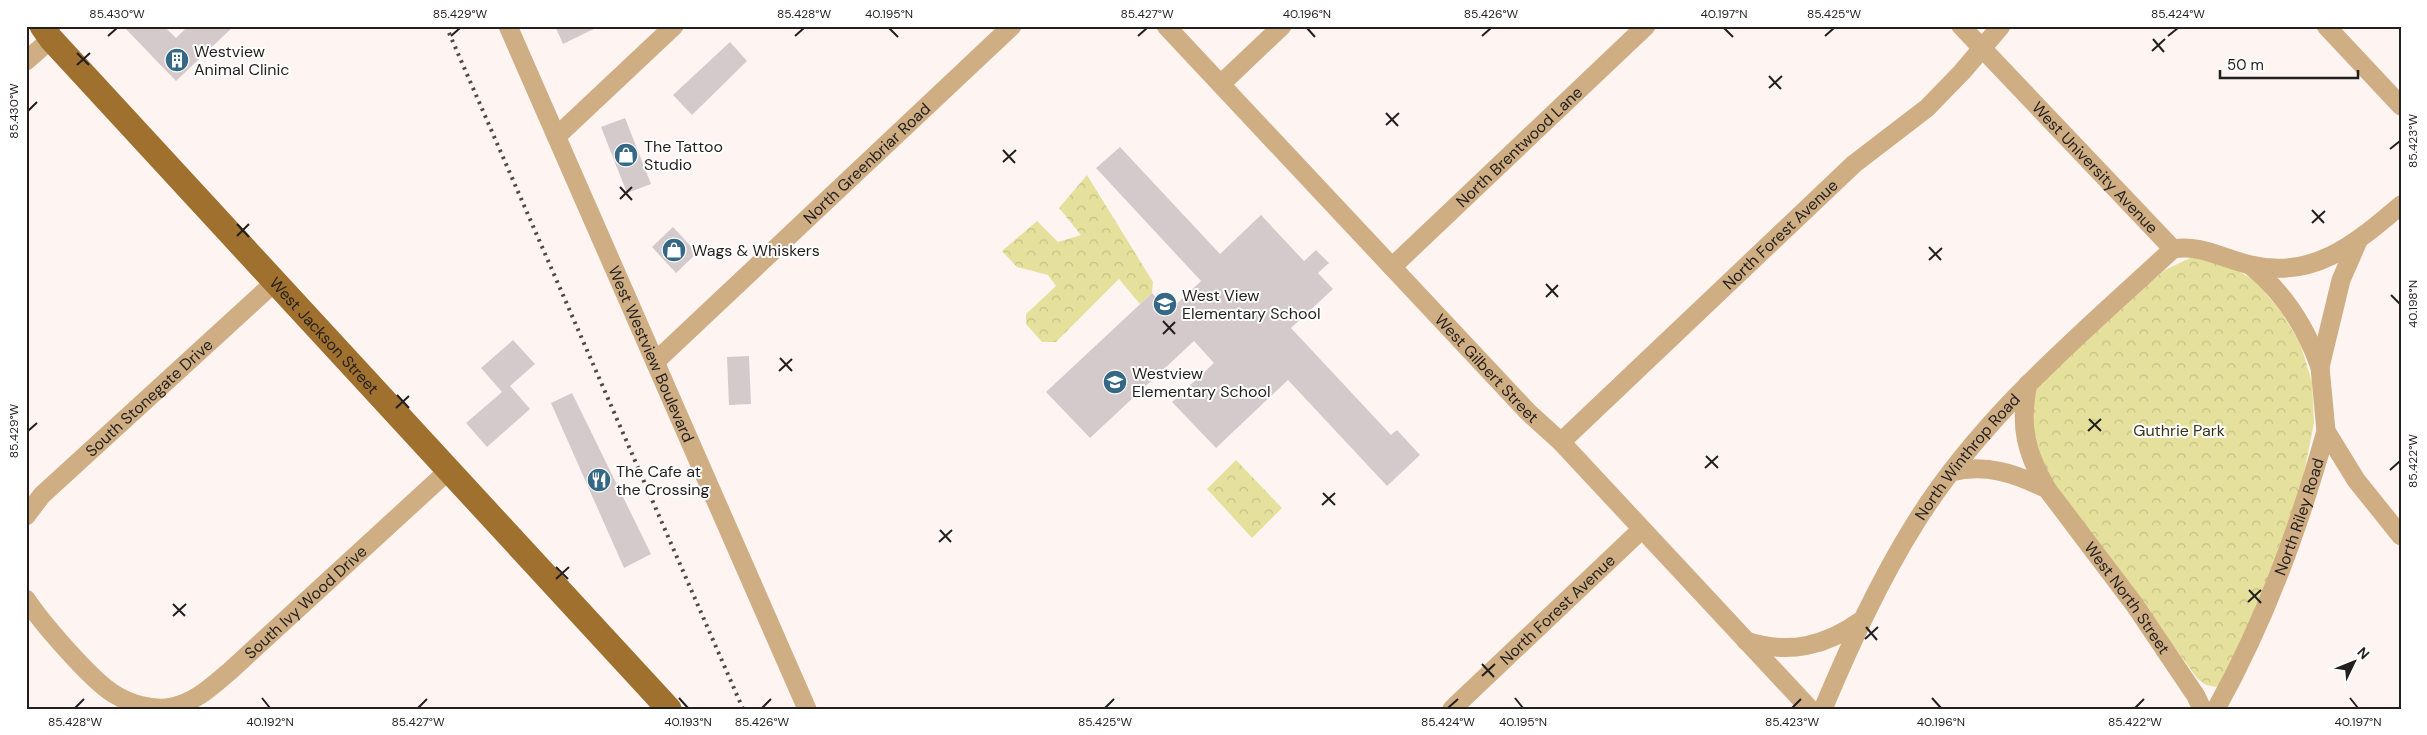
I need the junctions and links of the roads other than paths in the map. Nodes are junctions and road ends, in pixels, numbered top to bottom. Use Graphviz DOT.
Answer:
graph roads {
  1 [pos="508,26"];
  2 [pos="674,26"];
  3 [pos="1012,26"];
  4 [pos="1166,26"];
  5 [pos="1282,26"];
  6 [pos="1646,26"];
  7 [pos="1961,26"];
  8 [pos="2001,26"];
  9 [pos="2326,26"];
  10 [pos="46,33"];
  11 [pos="1981,48"];
  12 [pos="26,61"];
  13 [pos="1221,84"];
  14 [pos="2401,106"];
  15 [pos="557,136"];
  16 [pos="2401,204"];
  17 [pos="2358,241"];
  18 [pos="2172,249"];
  19 [pos="2251,266"];
  20 [pos="1392,267"];
  21 [pos="275,282"];
  22 [pos="656,361"];
  23 [pos="2320,367"];
  24 [pos="2028,383"];
  25 [pos="2326,431"];
  26 [pos="1561,442"];
  27 [pos="449,470"];
  28 [pos="1951,472"];
  29 [pos="2047,490"];
  30 [pos="26,516"];
  31 [pos="1641,530"];
  32 [pos="2401,536"];
  33 [pos="26,599"];
  34 [pos="1863,620"];
  35 [pos="1746,641"];
  36 [pos="669,709"];
  37 [pos="807,709"];
  38 [pos="1452,709"];
  39 [pos="1810,709"];
  40 [pos="1823,709"];
  41 [pos="2202,709"];
  42 [pos="2216,709"];
  1 -- 15 [label="street, West Westview Boulevard"];
  2 -- 15 [label="street"];
  3 -- 22 [label="street, North Greenbriar Road"];
  4 -- 13 [label="street, West Gilbert Street"];
  5 -- 13 [label="street"];
  6 -- 20 [label="street, North Brentwood Lane"];
  7 -- 11 [label="street, West University Avenue"];
  8 -- 11 [label="street, North Forest Avenue"];
  9 -- 14 [label="street"];
  10 -- 12 [label="street"];
  10 -- 21 [label="main road, West Jackson Street"];
  11 -- 18 [label="street, West University Avenue"];
  11 -- 26 [label="street, North Forest Avenue"];
  13 -- 20 [label="street, West Gilbert Street"];
  15 -- 22 [label="street, West Westview Boulevard"];
  16 -- 17 [label="street"];
  17 -- 19 [label="street"];
  17 -- 23 [label="street"];
  18 -- 19 [label="street"];
  18 -- 24 [label="street, North Winthrop Road"];
  19 -- 23 [label="street"];
  20 -- 26 [label="street, West Gilbert Street"];
  21 -- 27 [label="main road, West Jackson Street"];
  21 -- 30 [label="street, South Stonegate Drive"];
  22 -- 37 [label="street, West Westview Boulevard"];
  23 -- 25 [label="street"];
  24 -- 28 [label="street, North Winthrop Road"];
  24 -- 29 [label="street, West North Street"];
  25 -- 32 [label="street"];
  25 -- 42 [label="street, North Riley Road"];
  26 -- 31 [label="street, West Gilbert Street"];
  27 -- 33 [label="street, South Ivy Wood Drive"];
  27 -- 36 [label="main road, West Jackson Street"];
  28 -- 29 [label="street, West North Street"];
  28 -- 34 [label="street, North Winthrop Road"];
  29 -- 41 [label="street, West North Street"];
  31 -- 35 [label="street, West Gilbert Street"];
  31 -- 38 [label="street, North Forest Avenue"];
  34 -- 35 [label="street"];
  34 -- 40 [label="street, North Winthrop Road"];
  35 -- 39 [label="street, West Gilbert Street"];
}
